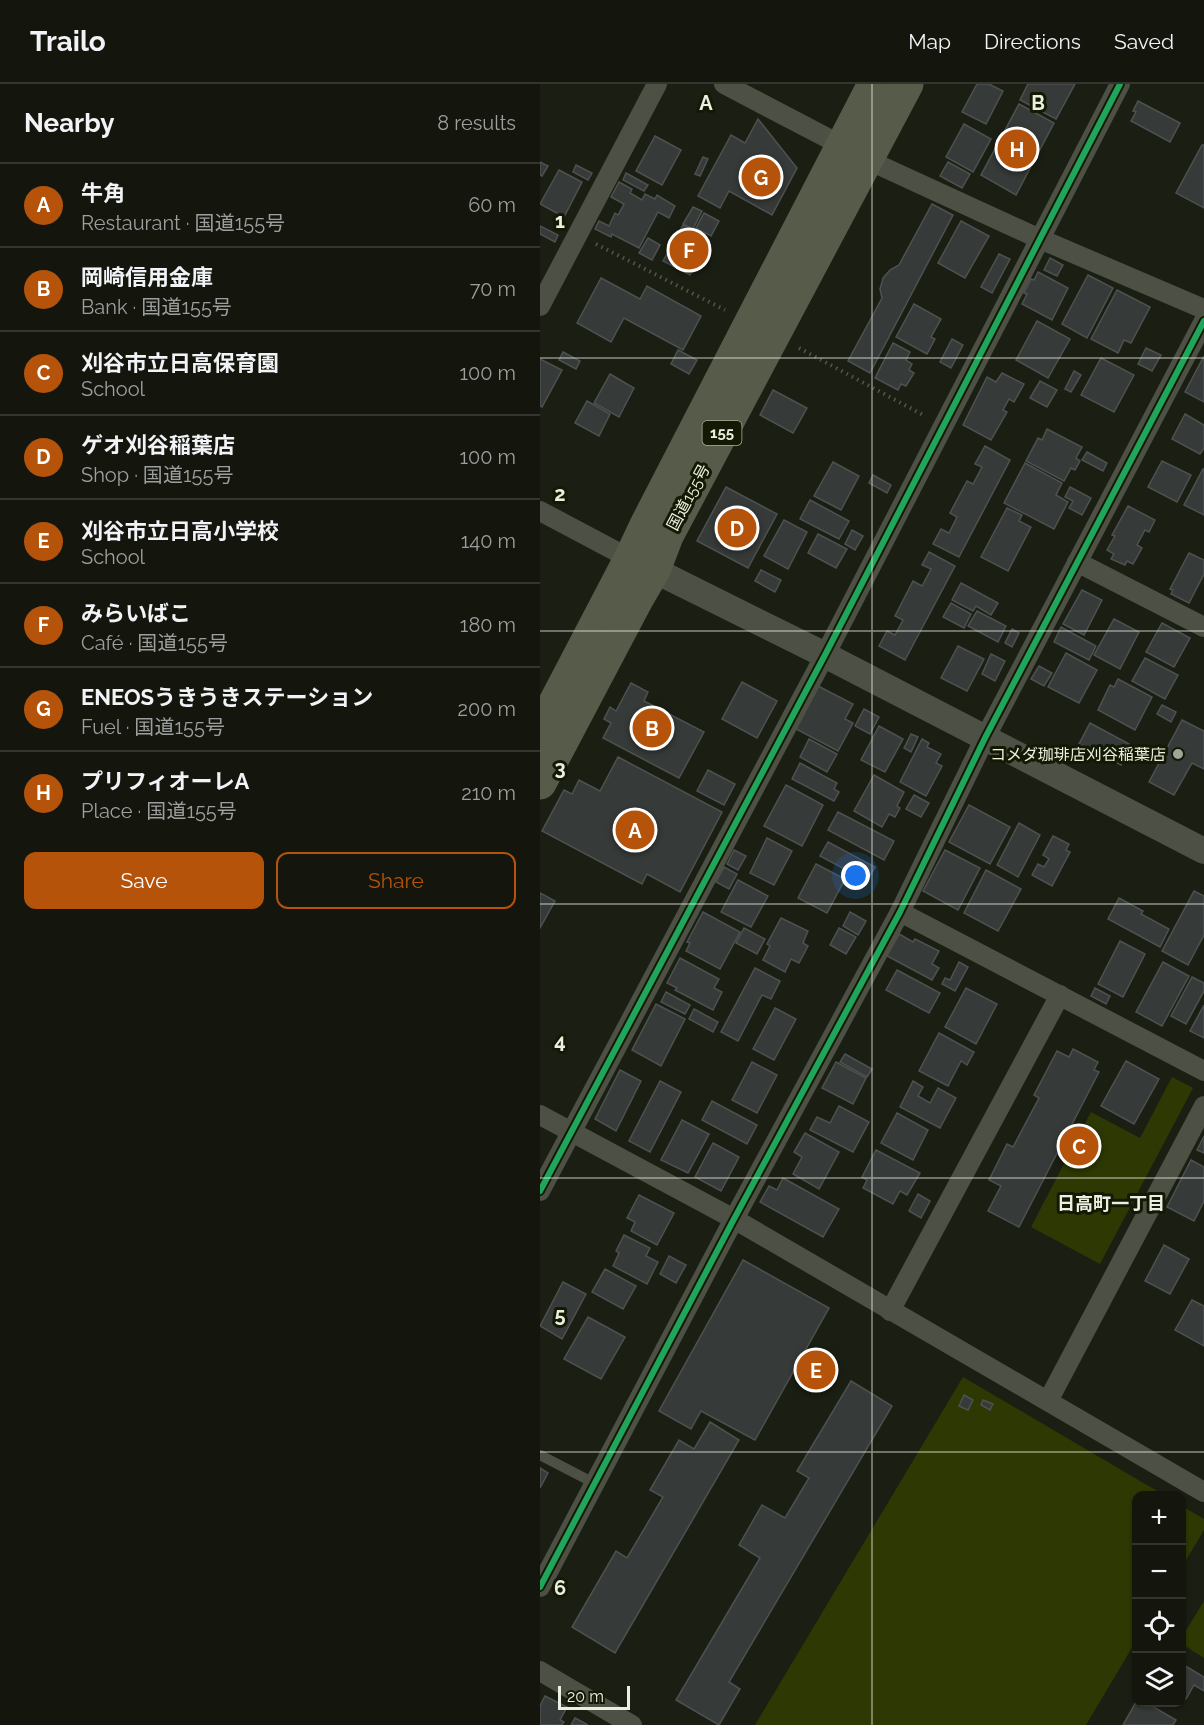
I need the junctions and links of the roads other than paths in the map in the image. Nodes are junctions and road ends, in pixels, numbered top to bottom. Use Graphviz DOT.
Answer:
graph roads {
  1 [pos="657,84"];
  2 [pos="724,84"];
  3 [pos="874,84"];
  4 [pos="907,84"];
  5 [pos="1120,84"];
  6 [pos="855,152"];
  7 [pos="1040,239"];
  8 [pos="540,306"];
  9 [pos="1204,309"];
  10 [pos="1204,321"];
  11 [pos="540,511"];
  12 [pos="1077,562"];
  13 [pos="642,565"];
  14 [pos="1204,627"];
  15 [pos="825,655"];
  16 [pos="540,731"];
  17 [pos="985,738"];
  18 [pos="540,783"];
  19 [pos="1204,851"];
  20 [pos="900,912"];
  21 [pos="1060,995"];
  22 [pos="1204,1071"];
  23 [pos="1204,1106"];
  24 [pos="540,1115"];
  25 [pos="572,1131"];
  26 [pos="540,1191"];
  27 [pos="734,1219"];
  28 [pos="890,1311"];
  29 [pos="1048,1401"];
  30 [pos="540,1455"];
  31 [pos="594,1483"];
  32 [pos="1204,1492"];
  33 [pos="540,1587"];
  34 [pos="540,1671"];
  35 [pos="632,1725"];
  1 -- 8 [label="street"];
  2 -- 6 [label="street"];
  3 -- 6 [label="highway, 国道155号 / 155"];
  4 -- 6 [label="highway, 国道155号 / 155"];
  5 -- 7 [label="street"];
  6 -- 7 [label="street"];
  6 -- 13 [label="highway, 国道155号 / 155"];
  7 -- 9 [label="street"];
  7 -- 15 [label="street"];
  10 -- 12 [label="street"];
  11 -- 13 [label="street"];
  12 -- 14 [label="street"];
  12 -- 17 [label="street"];
  13 -- 15 [label="street"];
  13 -- 16 [label="highway, 国道155号 / 155"];
  13 -- 18 [label="highway, 国道155号 / 155"];
  15 -- 17 [label="street"];
  15 -- 25 [label="street"];
  17 -- 19 [label="street"];
  17 -- 20 [label="street"];
  20 -- 21 [label="street"];
  20 -- 27 [label="street"];
  21 -- 22 [label="street"];
  21 -- 28 [label="street"];
  23 -- 29 [label="street"];
  24 -- 25 [label="street"];
  25 -- 26 [label="street"];
  25 -- 27 [label="street"];
  27 -- 28 [label="street"];
  27 -- 31 [label="street"];
  28 -- 29 [label="street"];
  29 -- 32 [label="street"];
  30 -- 31 [label="lane"];
  31 -- 33 [label="street"];
  34 -- 35 [label="street"];
}
